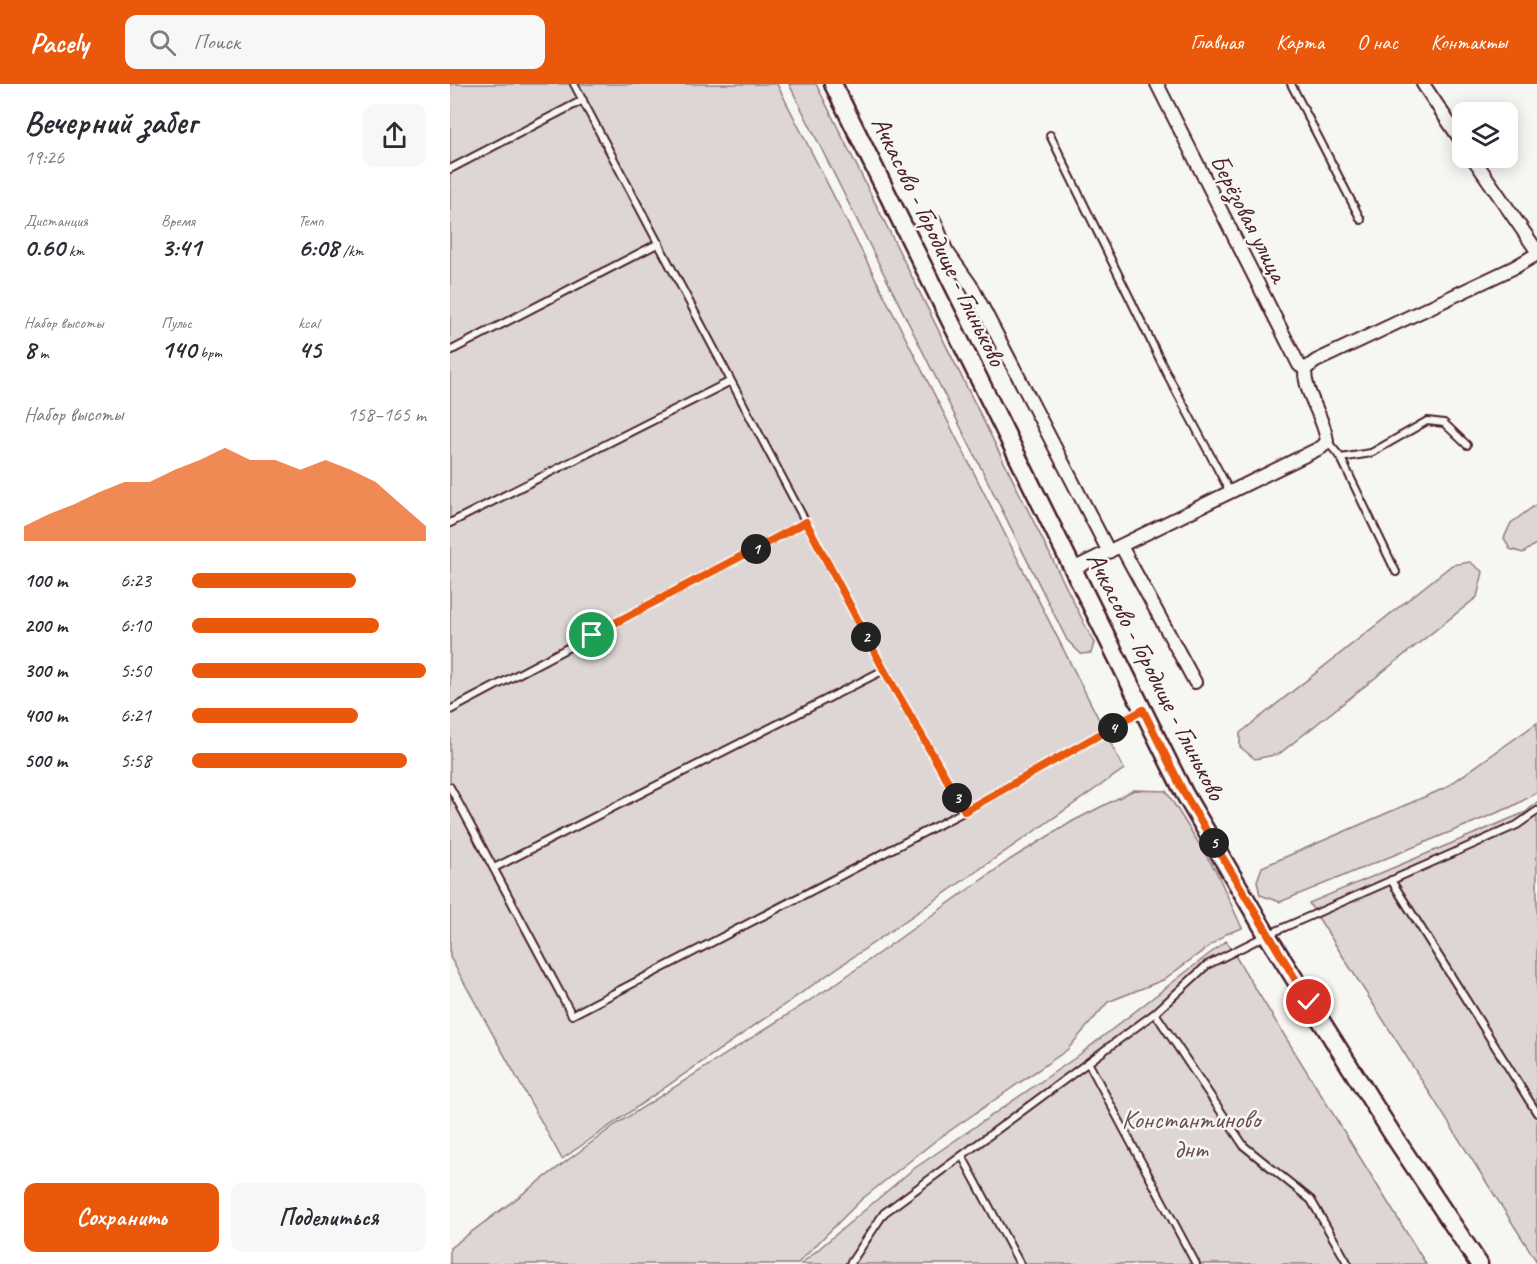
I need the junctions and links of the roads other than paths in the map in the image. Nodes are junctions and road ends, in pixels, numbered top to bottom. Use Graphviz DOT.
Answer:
graph roads {
  1 [pos="574,84"];
  2 [pos="833,84"];
  3 [pos="1157,84"];
  4 [pos="1291,84"];
  5 [pos="1423,84"];
  6 [pos="583,100"];
  7 [pos="1452,127"];
  8 [pos="1050,135"];
  9 [pos="1480,168"];
  10 [pos="450,169"];
  11 [pos="1361,220"];
  12 [pos="935,222"];
  13 [pos="658,243"];
  14 [pos="1537,253"];
  15 [pos="450,351"];
  16 [pos="1305,369"];
  17 [pos="731,381"];
  18 [pos="1327,441"];
  19 [pos="1467,445"];
  20 [pos="1341,458"];
  21 [pos="1230,492"];
  22 [pos="806,522"];
  23 [pos="450,523"];
  24 [pos="1121,546"];
  25 [pos="1108,552"];
  26 [pos="1073,569"];
  27 [pos="1396,572"];
  28 [pos="884,670"];
  29 [pos="1195,682"];
  30 [pos="450,710"];
  31 [pos="1143,710"];
  32 [pos="450,787"];
  33 [pos="965,811"];
  34 [pos="1537,811"];
  35 [pos="494,868"];
  36 [pos="1390,880"];
  37 [pos="1267,935"];
  38 [pos="1155,1013"];
  39 [pos="1089,1064"];
  40 [pos="1537,1113"];
  41 [pos="962,1156"];
  42 [pos="850,1264"];
  43 [pos="1020,1264"];
  44 [pos="1196,1264"];
  45 [pos="1348,1264"];
  46 [pos="1479,1264"];
  1 -- 6 [label="lane"];
  2 -- 26 [label="street, Ачкасово - Городище - Глиньково"];
  3 -- 16 [label="street, Берёзовая улица"];
  4 -- 11 [label="lane"];
  5 -- 7 [label="street"];
  6 -- 10 [label="lane"];
  6 -- 13 [label="lane"];
  8 -- 21 [label="lane"];
  9 -- 14 [label="street"];
  12 -- 25 [label="street"];
  13 -- 15 [label="lane"];
  13 -- 17 [label="lane"];
  14 -- 16 [label="street"];
  16 -- 18 [label="street, Берёзовая улица"];
  17 -- 22 [label="lane"];
  17 -- 23 [label="lane"];
  18 -- 20 [label="lane"];
  18 -- 21 [label="street"];
  19 -- 20 [label="lane"];
  20 -- 27 [label="lane"];
  21 -- 24 [label="street"];
  22 -- 28 [label="lane"];
  22 -- 30 [label="lane"];
  24 -- 25 [label="street"];
  24 -- 29 [label="street"];
  25 -- 26 [label="street"];
  26 -- 31 [label="street, Ачкасово - Городище - Глиньково"];
  28 -- 33 [label="lane"];
  28 -- 35 [label="lane"];
  31 -- 33 [label="lane"];
  31 -- 37 [label="street, Ачкасово - Городище - Глиньково"];
  32 -- 35 [label="lane"];
  33 -- 35 [label="lane"];
  34 -- 36 [label="lane"];
  36 -- 37 [label="lane"];
  36 -- 40 [label="lane"];
  37 -- 38 [label="lane"];
  37 -- 46 [label="street, Ачкасово - Городище - Глиньково"];
  38 -- 39 [label="lane"];
  38 -- 45 [label="lane"];
  39 -- 41 [label="lane"];
  39 -- 44 [label="lane"];
  41 -- 42 [label="lane"];
  41 -- 43 [label="lane"];
}
